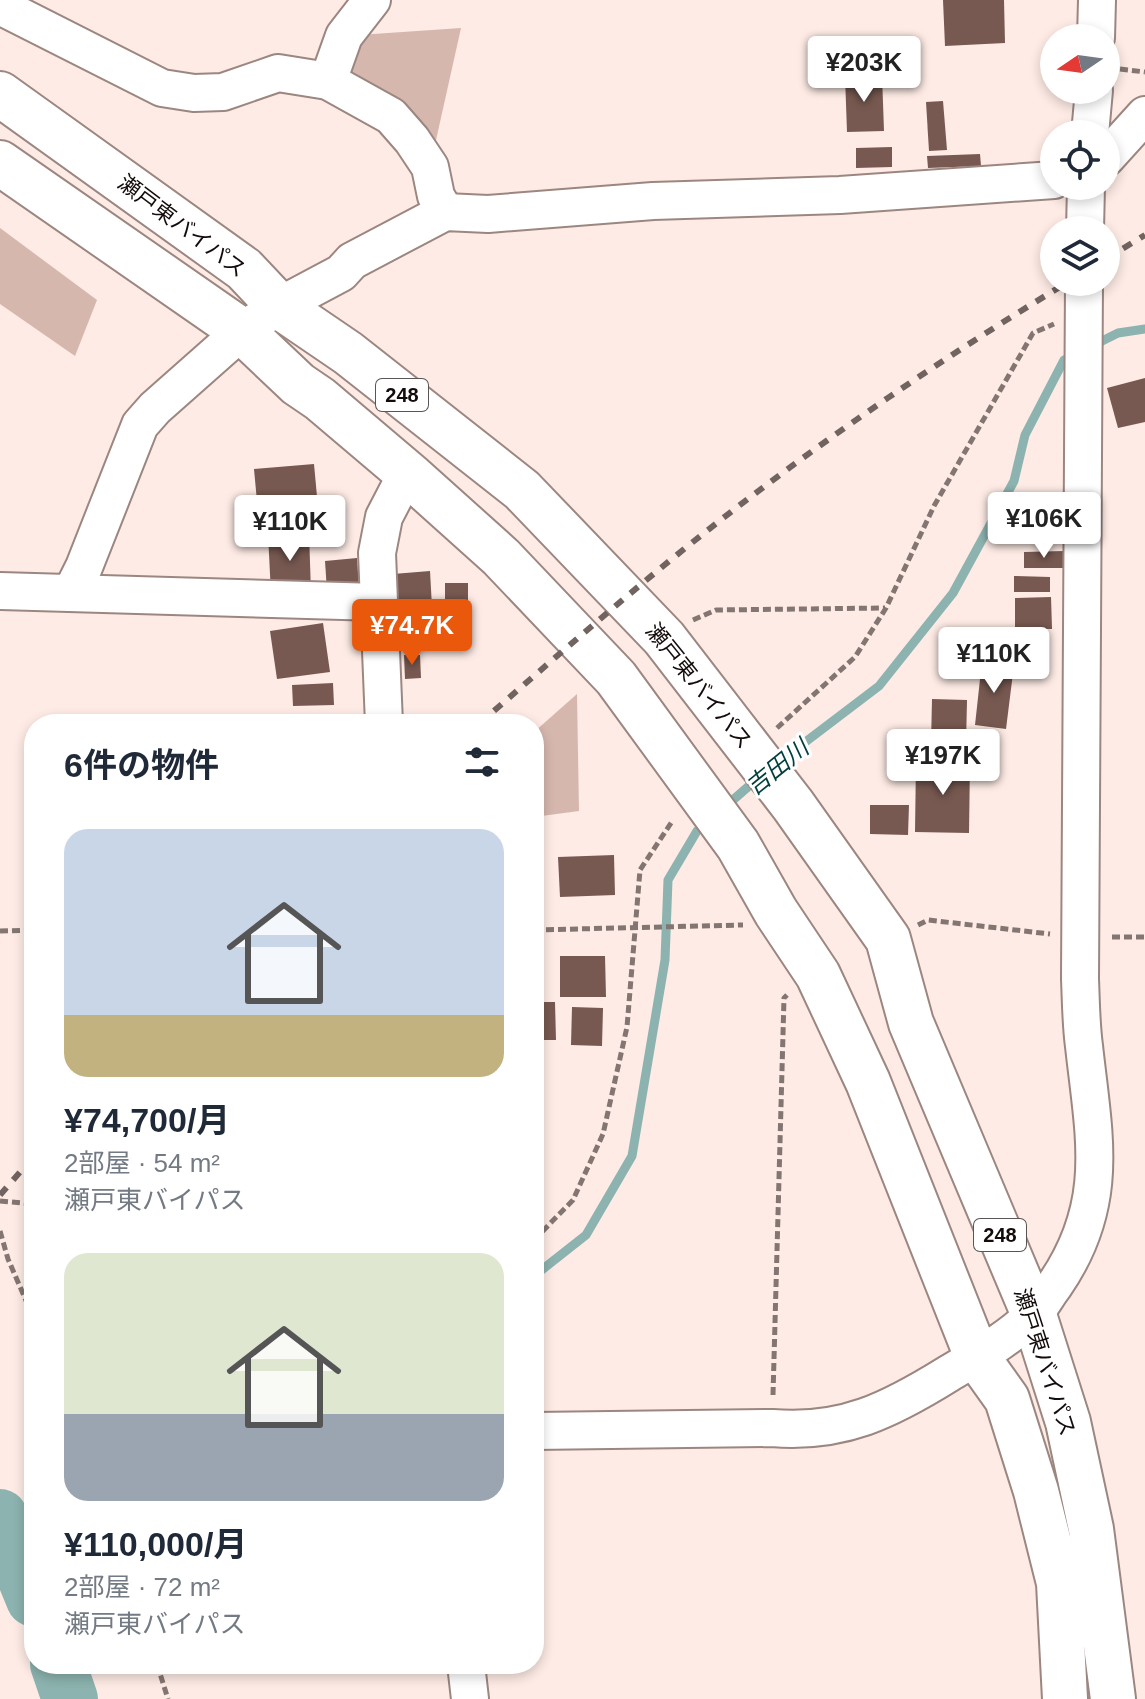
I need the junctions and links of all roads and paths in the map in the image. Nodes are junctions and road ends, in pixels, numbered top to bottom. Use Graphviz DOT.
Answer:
graph roads {
  1 [pos="372,0"];
  2 [pos="1097,0"];
  3 [pos="0,6"];
  4 [pos="1096,24"];
  5 [pos="1145,72"];
  6 [pos="1120,77"];
  7 [pos="328,81"];
  8 [pos="0,94"];
  9 [pos="1145,115"];
  10 [pos="1120,143"];
  11 [pos="0,163"];
  12 [pos="1040,181"];
  13 [pos="445,212"];
  14 [pos="1084,296"];
  15 [pos="279,306"];
  16 [pos="242,331"];
  17 [pos="412,477"];
  18 [pos="0,591"];
  19 [pos="71,593"];
  20 [pos="378,602"];
  21 [pos="886,608"];
  22 [pos="664,638"];
  23 [pos="384,714"];
  24 [pos="752,752"];
  25 [pos="696,786"];
  26 [pos="776,912"];
  27 [pos="635,928"];
  28 [pos="24,930"];
  29 [pos="544,930"];
  30 [pos="0,931"];
  31 [pos="1079,937"];
  32 [pos="1145,937"];
  33 [pos="888,939"];
  34 [pos="818,975"];
  35 [pos="0,1201"];
  36 [pos="24,1203"];
  37 [pos="544,1230"];
  38 [pos="0,1231"];
  39 [pos="24,1296"];
  40 [pos="1034,1315"];
  41 [pos="977,1357"];
  42 [pos="772,1428"];
  43 [pos="544,1431"];
  44 [pos="160,1674"];
  45 [pos="467,1674"];
  46 [pos="168,1699"];
  47 [pos="470,1699"];
  48 [pos="1065,1699"];
  49 [pos="1113,1699"];
  1 -- 7 [label="street"];
  2 -- 4 [label="street"];
  3 -- 7 [label="street"];
  5 -- 6 [label="path"];
  7 -- 13 [label="street"];
  8 -- 15 [label="highway, 瀬戸東バイパス / 248"];
  9 -- 10 [label="street"];
  11 -- 16 [label="highway, 248"];
  12 -- 13 [label="street"];
  13 -- 15 [label="street"];
  14 -- 21 [label="path"];
  14 -- 31 [label="street"];
  15 -- 16 [label="street"];
  15 -- 22 [label="highway, 瀬戸東バイパス / 248"];
  16 -- 17 [label="highway, 248"];
  16 -- 19 [label="street"];
  17 -- 20 [label="street"];
  17 -- 25 [label="highway, 248"];
  18 -- 19 [label="street"];
  19 -- 20 [label="street"];
  20 -- 23 [label="street"];
  21 -- 22 [label="path"];
  21 -- 24 [label="path"];
  22 -- 24 [label="highway, 瀬戸東バイパス / 248"];
  24 -- 33 [label="highway, 瀬戸東バイパス / 248"];
  25 -- 26 [label="highway, 248"];
  25 -- 27 [label="path"];
  26 -- 27 [label="path"];
  26 -- 34 [label="highway, 248"];
  27 -- 29 [label="path"];
  27 -- 37 [label="path"];
  28 -- 30 [label="path"];
  31 -- 32 [label="path"];
  31 -- 33 [label="path"];
  31 -- 40 [label="street"];
  33 -- 40 [label="highway, 瀬戸東バイパス / 248"];
  34 -- 41 [label="highway, 248"];
  34 -- 42 [label="path"];
  35 -- 36 [label="path"];
  38 -- 39 [label="path"];
  40 -- 41 [label="street"];
  40 -- 49 [label="highway, 瀬戸東バイパス / 248"];
  41 -- 42 [label="street"];
  41 -- 48 [label="highway, 248"];
  42 -- 43 [label="street"];
  44 -- 46 [label="path"];
  45 -- 47 [label="street"];
}
